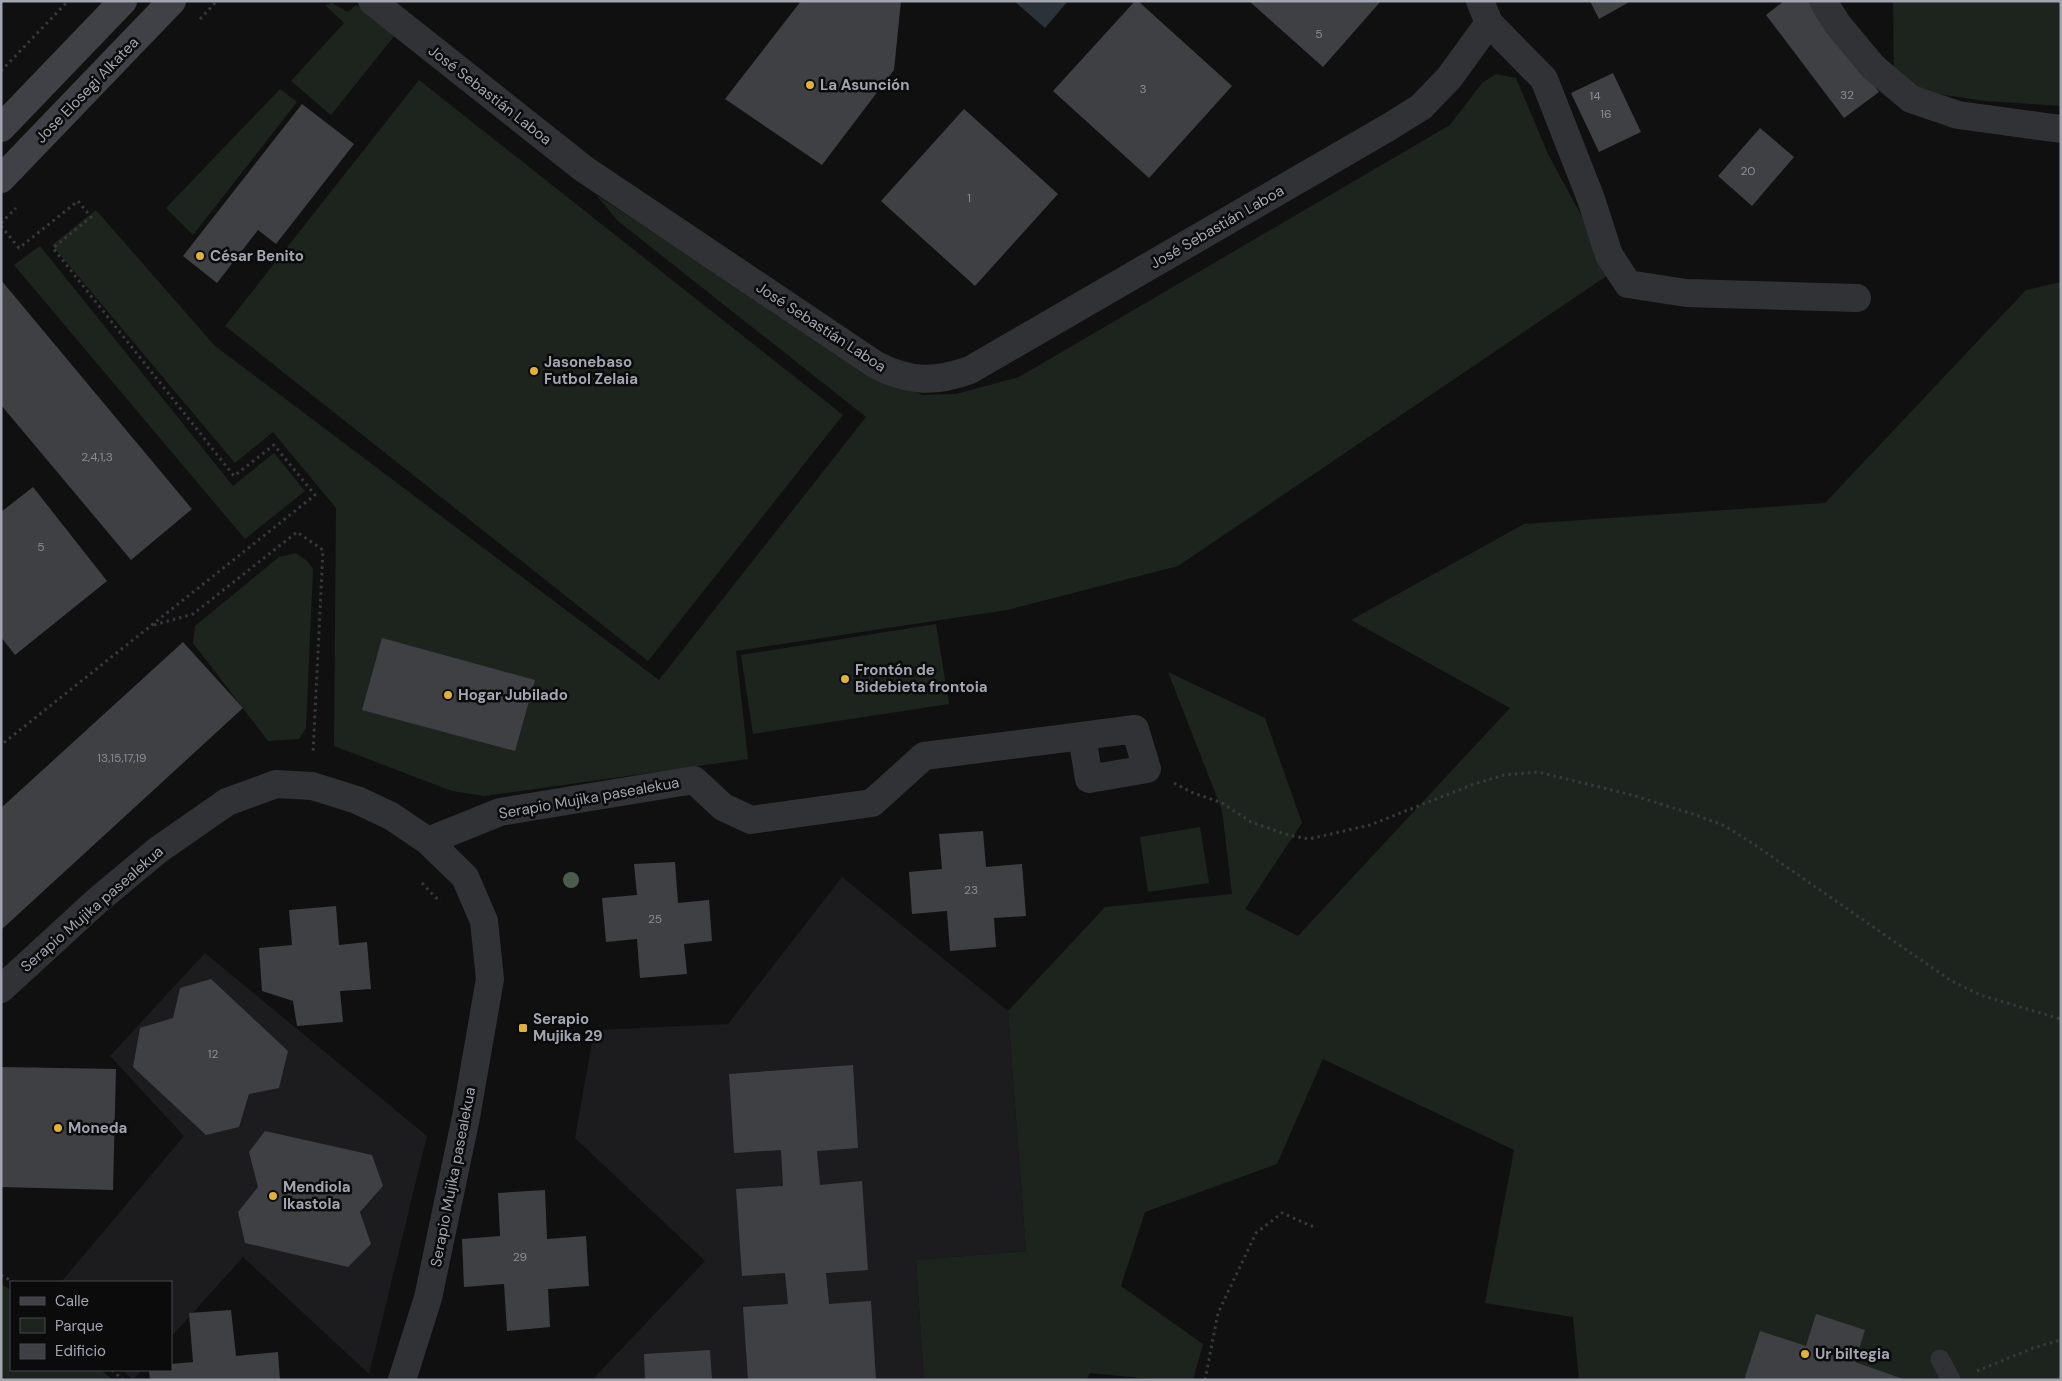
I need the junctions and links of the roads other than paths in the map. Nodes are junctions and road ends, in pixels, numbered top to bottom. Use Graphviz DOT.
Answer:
graph roads {
  1 [pos="123,1"];
  2 [pos="172,1"];
  3 [pos="372,1"];
  4 [pos="1823,1"];
  5 [pos="1485,12"];
  6 [pos="1,128"];
  7 [pos="2061,129"];
  8 [pos="1,179"];
  9 [pos="1857,298"];
  10 [pos="1082,736"];
  11 [pos="428,841"];
  12 [pos="1,989"];
  13 [pos="1940,1359"];
  14 [pos="402,1380"];
  15 [pos="1951,1380"];
  1 -- 6 [label="main road"];
  2 -- 8 [label="main road, Jose Elosegi Alkatea"];
  3 -- 5 [label="street, José Sebastián Laboa"];
  4 -- 7 [label="street"];
  5 -- 9 [label="street"];
  10 -- 10 [label="street, Serapio Mujika pasealekua"];
  10 -- 11 [label="street, Serapio Mujika pasealekua"];
  11 -- 12 [label="street, Serapio Mujika pasealekua"];
  11 -- 14 [label="street, Serapio Mujika pasealekua"];
  13 -- 15 [label="lane"];
}
